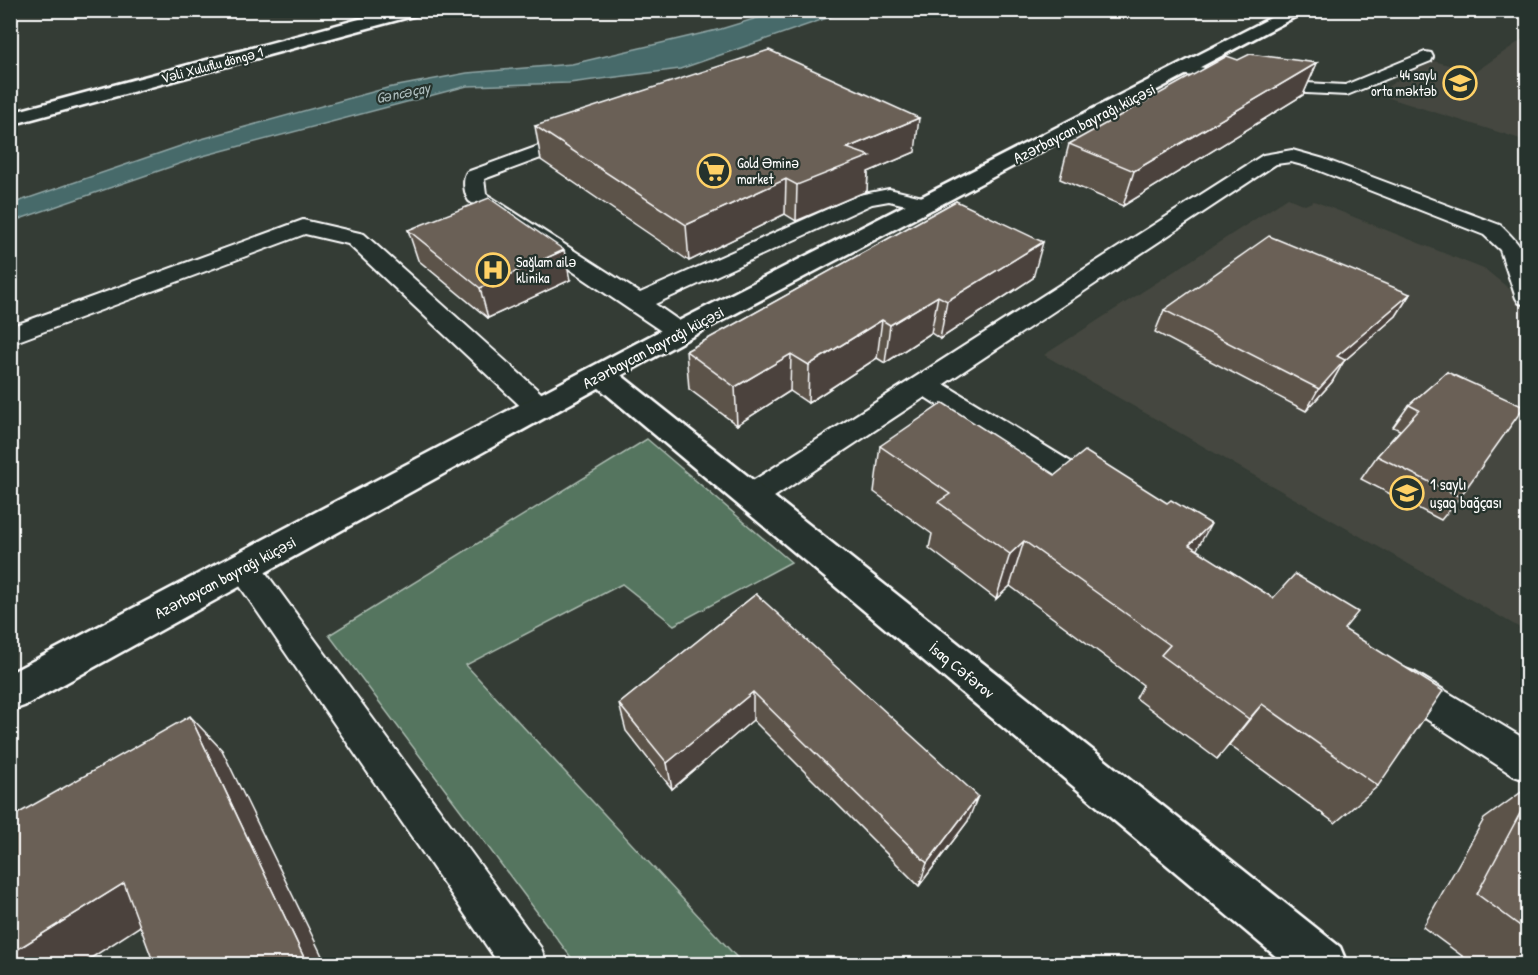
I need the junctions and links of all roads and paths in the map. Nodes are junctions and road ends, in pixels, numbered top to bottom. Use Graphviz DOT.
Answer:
graph roads {
  1 [pos="414,10"];
  2 [pos="1300,10"];
  3 [pos="1425,57"];
  4 [pos="1187,70"];
  5 [pos="10,119"];
  6 [pos="592,132"];
  7 [pos="927,204"];
  8 [pos="1527,298"];
  9 [pos="638,303"];
  10 [pos="679,332"];
  11 [pos="10,336"];
  12 [pos="602,375"];
  13 [pos="924,384"];
  14 [pos="540,408"];
  15 [pos="751,496"];
  16 [pos="1125,510"];
  17 [pos="244,567"];
  18 [pos="1377,668"];
  19 [pos="10,693"];
  20 [pos="1527,763"];
  21 [pos="525,964"];
  22 [pos="1323,964"];
  1 -- 5 [label="street, Vəli Xuluflu döngə 1"];
  2 -- 4 [label="street, Azərbaycan bayrağı küçəsi"];
  3 -- 4 [label="lane"];
  4 -- 7 [label="street, Azərbaycan bayrağı küçəsi"];
  6 -- 9 [label="lane"];
  7 -- 9 [label="lane"];
  7 -- 10 [label="street, Azərbaycan bayrağı küçəsi"];
  8 -- 13 [label="lane"];
  9 -- 10 [label="lane"];
  10 -- 12 [label="street, Azərbaycan bayrağı küçəsi"];
  11 -- 14 [label="lane"];
  12 -- 14 [label="street, Azərbaycan bayrağı küçəsi"];
  12 -- 15 [label="street, İsaq Cəfərov"];
  13 -- 15 [label="lane"];
  13 -- 16 [label="lane"];
  14 -- 17 [label="street, Azərbaycan bayrağı küçəsi"];
  15 -- 22 [label="street, İsaq Cəfərov"];
  17 -- 19 [label="street, Azərbaycan bayrağı küçəsi"];
  17 -- 21 [label="lane"];
  18 -- 20 [label="lane"];
}
